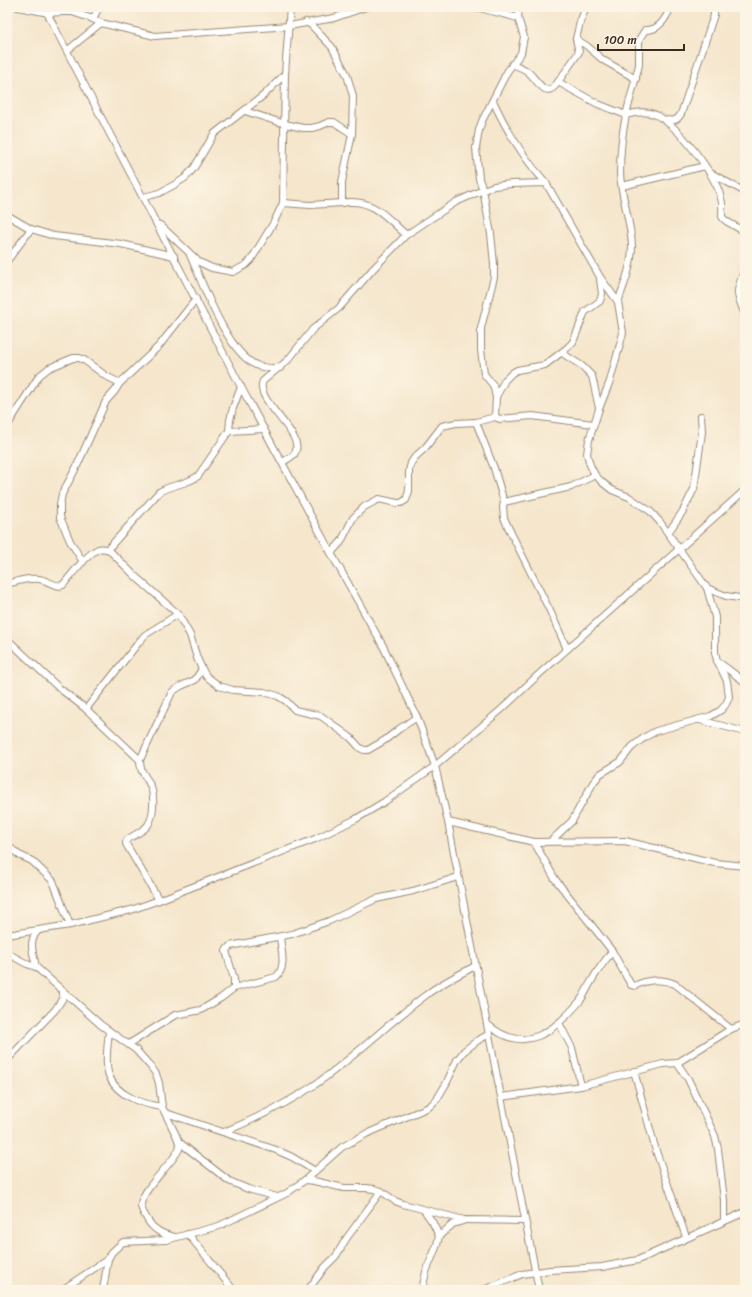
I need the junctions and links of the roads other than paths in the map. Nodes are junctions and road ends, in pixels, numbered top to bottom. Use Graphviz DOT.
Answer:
graph roads {
  1 [pos="18,7"];
  2 [pos="44,7"];
  3 [pos="99,7"];
  4 [pos="290,7"];
  5 [pos="366,7"];
  6 [pos="476,7"];
  7 [pos="519,7"];
  8 [pos="586,7"];
  9 [pos="671,7"];
  10 [pos="711,7"];
  11 [pos="49,13"];
  12 [pos="518,18"];
  13 [pos="93,19"];
  14 [pos="306,22"];
  15 [pos="101,23"];
  16 [pos="289,26"];
  17 [pos="576,39"];
  18 [pos="68,50"];
  19 [pos="512,64"];
  20 [pos="285,74"];
  21 [pos="636,79"];
  22 [pos="558,82"];
  23 [pos="493,102"];
  24 [pos="244,111"];
  25 [pos="626,115"];
  26 [pos="665,120"];
  27 [pos="285,124"];
  28 [pos="352,134"];
  29 [pos="706,168"];
  30 [pos="546,183"];
  31 [pos="622,186"];
  32 [pos="483,190"];
  33 [pos="745,192"];
  34 [pos="144,197"];
  35 [pos="283,203"];
  36 [pos="342,203"];
  37 [pos="7,216"];
  38 [pos="156,222"];
  39 [pos="31,229"];
  40 [pos="745,232"];
  41 [pos="406,235"];
  42 [pos="188,252"];
  43 [pos="174,256"];
  44 [pos="7,261"];
  45 [pos="745,269"];
  46 [pos="600,277"];
  47 [pos="196,299"];
  48 [pos="618,302"];
  49 [pos="745,314"];
  50 [pos="562,353"];
  51 [pos="280,368"];
  52 [pos="120,383"];
  53 [pos="241,387"];
  54 [pos="496,397"];
  55 [pos="599,409"];
  56 [pos="701,416"];
  57 [pos="495,417"];
  58 [pos="476,422"];
  59 [pos="593,424"];
  60 [pos="7,426"];
  61 [pos="264,429"];
  62 [pos="229,431"];
  63 [pos="283,462"];
  64 [pos="595,475"];
  65 [pos="745,490"];
  66 [pos="504,502"];
  67 [pos="668,533"];
  68 [pos="108,549"];
  69 [pos="679,549"];
  70 [pos="330,553"];
  71 [pos="82,562"];
  72 [pos="7,584"];
  73 [pos="707,588"];
  74 [pos="745,598"];
  75 [pos="178,614"];
  76 [pos="7,639"];
  77 [pos="567,649"];
  78 [pos="717,660"];
  79 [pos="202,669"];
  80 [pos="745,682"];
  81 [pos="86,709"];
  82 [pos="417,717"];
  83 [pos="700,720"];
  84 [pos="745,732"];
  85 [pos="140,760"];
  86 [pos="435,766"];
  87 [pos="448,822"];
  88 [pos="551,841"];
  89 [pos="534,842"];
  90 [pos="7,845"];
  91 [pos="745,866"];
  92 [pos="458,877"];
  93 [pos="159,900"];
  94 [pos="70,924"];
  95 [pos="38,931"];
  96 [pos="7,935"];
  97 [pos="280,937"];
  98 [pos="612,951"];
  99 [pos="7,954"];
  100 [pos="476,966"];
  101 [pos="36,967"];
  102 [pos="234,988"];
  103 [pos="63,991"];
  104 [pos="559,1023"];
  105 [pos="487,1024"];
  106 [pos="745,1024"];
  107 [pos="731,1030"];
  108 [pos="109,1031"];
  109 [pos="489,1034"];
  110 [pos="129,1044"];
  111 [pos="7,1060"];
  112 [pos="677,1063"];
  113 [pos="634,1071"];
  114 [pos="581,1086"];
  115 [pos="500,1097"];
  116 [pos="164,1110"];
  117 [pos="224,1132"];
  118 [pos="179,1142"];
  119 [pos="315,1171"];
  120 [pos="305,1180"];
  121 [pos="381,1191"];
  122 [pos="277,1197"];
  123 [pos="424,1210"];
  124 [pos="745,1212"];
  125 [pos="464,1220"];
  126 [pos="525,1221"];
  127 [pos="724,1221"];
  128 [pos="188,1234"];
  129 [pos="439,1236"];
  130 [pos="175,1237"];
  131 [pos="686,1237"];
  132 [pos="108,1259"];
  133 [pos="536,1272"];
  134 [pos="62,1290"];
  135 [pos="102,1290"];
  136 [pos="232,1290"];
  137 [pos="308,1290"];
  138 [pos="422,1290"];
  139 [pos="484,1290"];
  140 [pos="539,1290"];
  1 -- 11 [label="street"];
  2 -- 11 [label="street"];
  3 -- 13 [label="street"];
  4 -- 16 [label="street"];
  5 -- 14 [label="street"];
  6 -- 12 [label="street"];
  7 -- 12 [label="street"];
  8 -- 17 [label="street"];
  9 -- 21 [label="street"];
  10 -- 26 [label="street"];
  11 -- 13 [label="street"];
  11 -- 18 [label="street"];
  12 -- 19 [label="street"];
  13 -- 15 [label="street"];
  14 -- 16 [label="street"];
  14 -- 28 [label="street"];
  15 -- 16 [label="street"];
  15 -- 18 [label="street"];
  16 -- 20 [label="street"];
  17 -- 21 [label="street"];
  17 -- 22 [label="street"];
  18 -- 34 [label="street"];
  19 -- 22 [label="street"];
  19 -- 23 [label="street"];
  20 -- 24 [label="street"];
  20 -- 27 [label="street"];
  21 -- 25 [label="street"];
  22 -- 25 [label="street"];
  23 -- 30 [label="street"];
  23 -- 32 [label="street"];
  24 -- 27 [label="street"];
  24 -- 34 [label="street"];
  25 -- 26 [label="street"];
  25 -- 31 [label="street"];
  26 -- 29 [label="street"];
  27 -- 28 [label="street"];
  27 -- 35 [label="street"];
  28 -- 36 [label="street"];
  29 -- 31 [label="street"];
  29 -- 33 [label="street"];
  29 -- 40 [label="street"];
  30 -- 32 [label="street"];
  30 -- 46 [label="street"];
  31 -- 48 [label="street"];
  32 -- 41 [label="street"];
  32 -- 54 [label="street"];
  34 -- 38 [label="street"];
  35 -- 36 [label="street"];
  35 -- 42 [label="street"];
  36 -- 41 [label="street"];
  37 -- 39 [label="street"];
  38 -- 42 [label="street"];
  38 -- 43 [label="street"];
  39 -- 43 [label="street"];
  39 -- 44 [label="street"];
  41 -- 51 [label="street"];
  42 -- 51 [label="street"];
  43 -- 47 [label="street"];
  45 -- 49 [label="street"];
  46 -- 48 [label="street"];
  46 -- 50 [label="street"];
  47 -- 52 [label="street"];
  47 -- 53 [label="street"];
  48 -- 55 [label="street"];
  50 -- 54 [label="street"];
  50 -- 55 [label="street"];
  51 -- 63 [label="street"];
  52 -- 60 [label="street"];
  52 -- 71 [label="street"];
  53 -- 61 [label="street"];
  53 -- 62 [label="street"];
  54 -- 57 [label="street"];
  55 -- 59 [label="street"];
  56 -- 67 [label="street"];
  57 -- 58 [label="street"];
  57 -- 59 [label="street"];
  58 -- 66 [label="street"];
  58 -- 70 [label="street"];
  59 -- 64 [label="street"];
  61 -- 62 [label="street"];
  61 -- 63 [label="street"];
  62 -- 68 [label="street"];
  63 -- 70 [label="street"];
  64 -- 66 [label="street"];
  64 -- 67 [label="street"];
  65 -- 69 [label="street"];
  66 -- 77 [label="street"];
  67 -- 69 [label="street"];
  68 -- 71 [label="street"];
  68 -- 75 [label="street"];
  69 -- 73 [label="street"];
  69 -- 77 [label="street"];
  70 -- 82 [label="street"];
  71 -- 72 [label="street"];
  73 -- 74 [label="street"];
  73 -- 78 [label="street"];
  75 -- 79 [label="street"];
  75 -- 81 [label="street"];
  76 -- 81 [label="street"];
  77 -- 86 [label="street"];
  78 -- 80 [label="street"];
  78 -- 83 [label="street"];
  79 -- 82 [label="street"];
  79 -- 85 [label="street"];
  81 -- 85 [label="street"];
  82 -- 86 [label="street"];
  83 -- 84 [label="street"];
  83 -- 88 [label="street"];
  85 -- 93 [label="street"];
  86 -- 87 [label="street"];
  86 -- 93 [label="street"];
  87 -- 89 [label="street"];
  87 -- 92 [label="street"];
  88 -- 89 [label="street"];
  88 -- 91 [label="street"];
  89 -- 98 [label="street"];
  90 -- 94 [label="street"];
  92 -- 97 [label="street"];
  92 -- 100 [label="street"];
  93 -- 94 [label="street"];
  94 -- 95 [label="street"];
  95 -- 96 [label="street"];
  95 -- 101 [label="street"];
  97 -- 102 [label="street"];
  97 -- 102 [label="street"];
  98 -- 104 [label="street"];
  98 -- 107 [label="street"];
  99 -- 101 [label="street"];
  100 -- 105 [label="street"];
  100 -- 117 [label="street"];
  101 -- 103 [label="street"];
  102 -- 110 [label="street"];
  103 -- 108 [label="street"];
  103 -- 111 [label="street"];
  104 -- 105 [label="street"];
  104 -- 114 [label="street"];
  105 -- 109 [label="street"];
  106 -- 107 [label="street"];
  107 -- 112 [label="street"];
  108 -- 110 [label="street"];
  108 -- 116 [label="street"];
  109 -- 115 [label="street"];
  109 -- 119 [label="street"];
  110 -- 116 [label="street"];
  112 -- 113 [label="street"];
  112 -- 127 [label="street"];
  113 -- 114 [label="street"];
  113 -- 131 [label="street"];
  114 -- 115 [label="street"];
  115 -- 126 [label="street"];
  116 -- 117 [label="street"];
  116 -- 118 [label="street"];
  117 -- 119 [label="street"];
  118 -- 122 [label="street"];
  118 -- 130 [label="street"];
  119 -- 120 [label="street"];
  120 -- 121 [label="street"];
  120 -- 122 [label="street"];
  121 -- 123 [label="street"];
  121 -- 137 [label="street"];
  122 -- 128 [label="street"];
  123 -- 125 [label="street"];
  123 -- 129 [label="street"];
  124 -- 127 [label="street"];
  125 -- 126 [label="street"];
  125 -- 129 [label="street"];
  126 -- 133 [label="street"];
  127 -- 131 [label="street"];
  128 -- 130 [label="street"];
  128 -- 136 [label="street"];
  129 -- 138 [label="street"];
  130 -- 132 [label="street"];
  131 -- 133 [label="street"];
  132 -- 134 [label="street"];
  132 -- 135 [label="street"];
  133 -- 139 [label="street"];
  133 -- 140 [label="street"];
}
